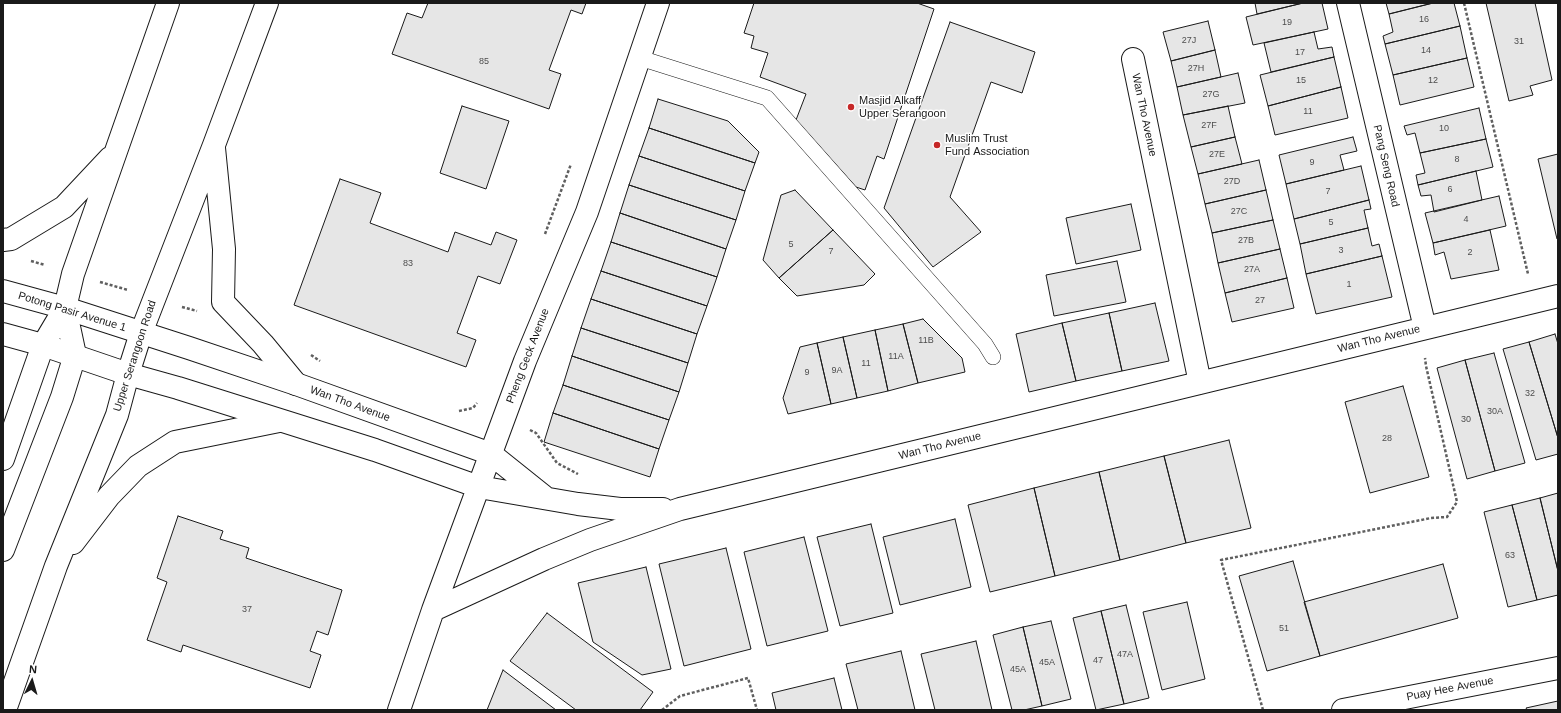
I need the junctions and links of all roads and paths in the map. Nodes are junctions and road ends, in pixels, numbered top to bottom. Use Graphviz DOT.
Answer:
graph roads {
  1 [pos="168,3"];
  2 [pos="267,3"];
  3 [pos="658,3"];
  4 [pos="1348,3"];
  5 [pos="1464,3"];
  6 [pos="640,58"];
  7 [pos="1133,58"];
  8 [pos="214,145"];
  9 [pos="115,153"];
  10 [pos="573,157"];
  11 [pos="543,238"];
  12 [pos="3,240"];
  13 [pos="28,260"];
  14 [pos="73,274"];
  15 [pos="1528,275"];
  16 [pos="3,291"];
  17 [pos="1558,296"];
  18 [pos="154,298"];
  19 [pos="65,308"];
  20 [pos="199,312"];
  21 [pos="1424,328"];
  22 [pos="141,333"];
  23 [pos="3,334"];
  24 [pos="43,345"];
  25 [pos="306,351"];
  26 [pos="75,355"];
  27 [pos="993,357"];
  28 [pos="325,364"];
  29 [pos="128,374"];
  30 [pos="1200,383"];
  31 [pos="296,384"];
  32 [pos="481,398"];
  33 [pos="456,412"];
  34 [pos="279,421"];
  35 [pos="491,454"];
  36 [pos="3,458"];
  37 [pos="479,487"];
  38 [pos="547,499"];
  39 [pos="680,509"];
  40 [pos="3,550"];
  41 [pos="56,566"];
  42 [pos="433,610"];
  43 [pos="1558,668"];
  44 [pos="5,710"];
  45 [pos="399,710"];
  46 [pos="662,710"];
  47 [pos="757,710"];
  48 [pos="1263,710"];
  49 [pos="1343,710"];
  1 -- 9 [label="street"];
  2 -- 8 [label="street, Upper Serangoon Road"];
  3 -- 6 [label="street, Pheng Geck Avenue"];
  4 -- 21 [label="street, Pang Seng Road"];
  5 -- 15 [label="path"];
  6 -- 27 [label="lane"];
  6 -- 35 [label="street, Pheng Geck Avenue"];
  7 -- 30 [label="street, Wan Tho Avenue"];
  8 -- 18 [label="street, Upper Serangoon Road"];
  8 -- 31 [label="street"];
  9 -- 12 [label="street"];
  9 -- 14 [label="street"];
  10 -- 11 [label="path"];
  13 -- 14 [label="path"];
  14 -- 18 [label="path"];
  14 -- 19 [label="street"];
  16 -- 19 [label="street, Potong Pasir Avenue 1"];
  17 -- 21 [label="street, Wan Tho Avenue"];
  18 -- 20 [label="path"];
  18 -- 22 [label="street, Upper Serangoon Road"];
  19 -- 22 [label="street, Potong Pasir Avenue 1"];
  19 -- 24 [label="street"];
  19 -- 26 [label="street"];
  21 -- 30 [label="street, Wan Tho Avenue"];
  21 -- 48 [label="path"];
  22 -- 29 [label="street, Upper Serangoon Road"];
  22 -- 31 [label="street, Wan Tho Avenue"];
  23 -- 24 [label="street"];
  24 -- 26 [label="street"];
  24 -- 36 [label="street"];
  25 -- 28 [label="path"];
  26 -- 29 [label="street"];
  26 -- 40 [label="street"];
  29 -- 34 [label="street, Wan Tho Avenue"];
  29 -- 41 [label="street, Upper Serangoon Road"];
  30 -- 39 [label="street, Wan Tho Avenue"];
  31 -- 35 [label="street, Wan Tho Avenue"];
  32 -- 33 [label="path"];
  34 -- 37 [label="street, Wan Tho Avenue"];
  34 -- 41 [label="street"];
  35 -- 37 [label="street, Pheng Geck Avenue"];
  35 -- 38 [label="street, Wan Tho Avenue"];
  37 -- 38 [label="street, Wan Tho Avenue"];
  37 -- 42 [label="street, Pheng Geck Avenue"];
  38 -- 39 [label="street, Wan Tho Avenue"];
  39 -- 42 [label="street, Wan Tho Avenue"];
  41 -- 44 [label="street, Upper Serangoon Road"];
  42 -- 45 [label="street, Pheng Geck Avenue"];
  43 -- 49 [label="street, Puay Hee Avenue"];
  46 -- 47 [label="path"];
}
